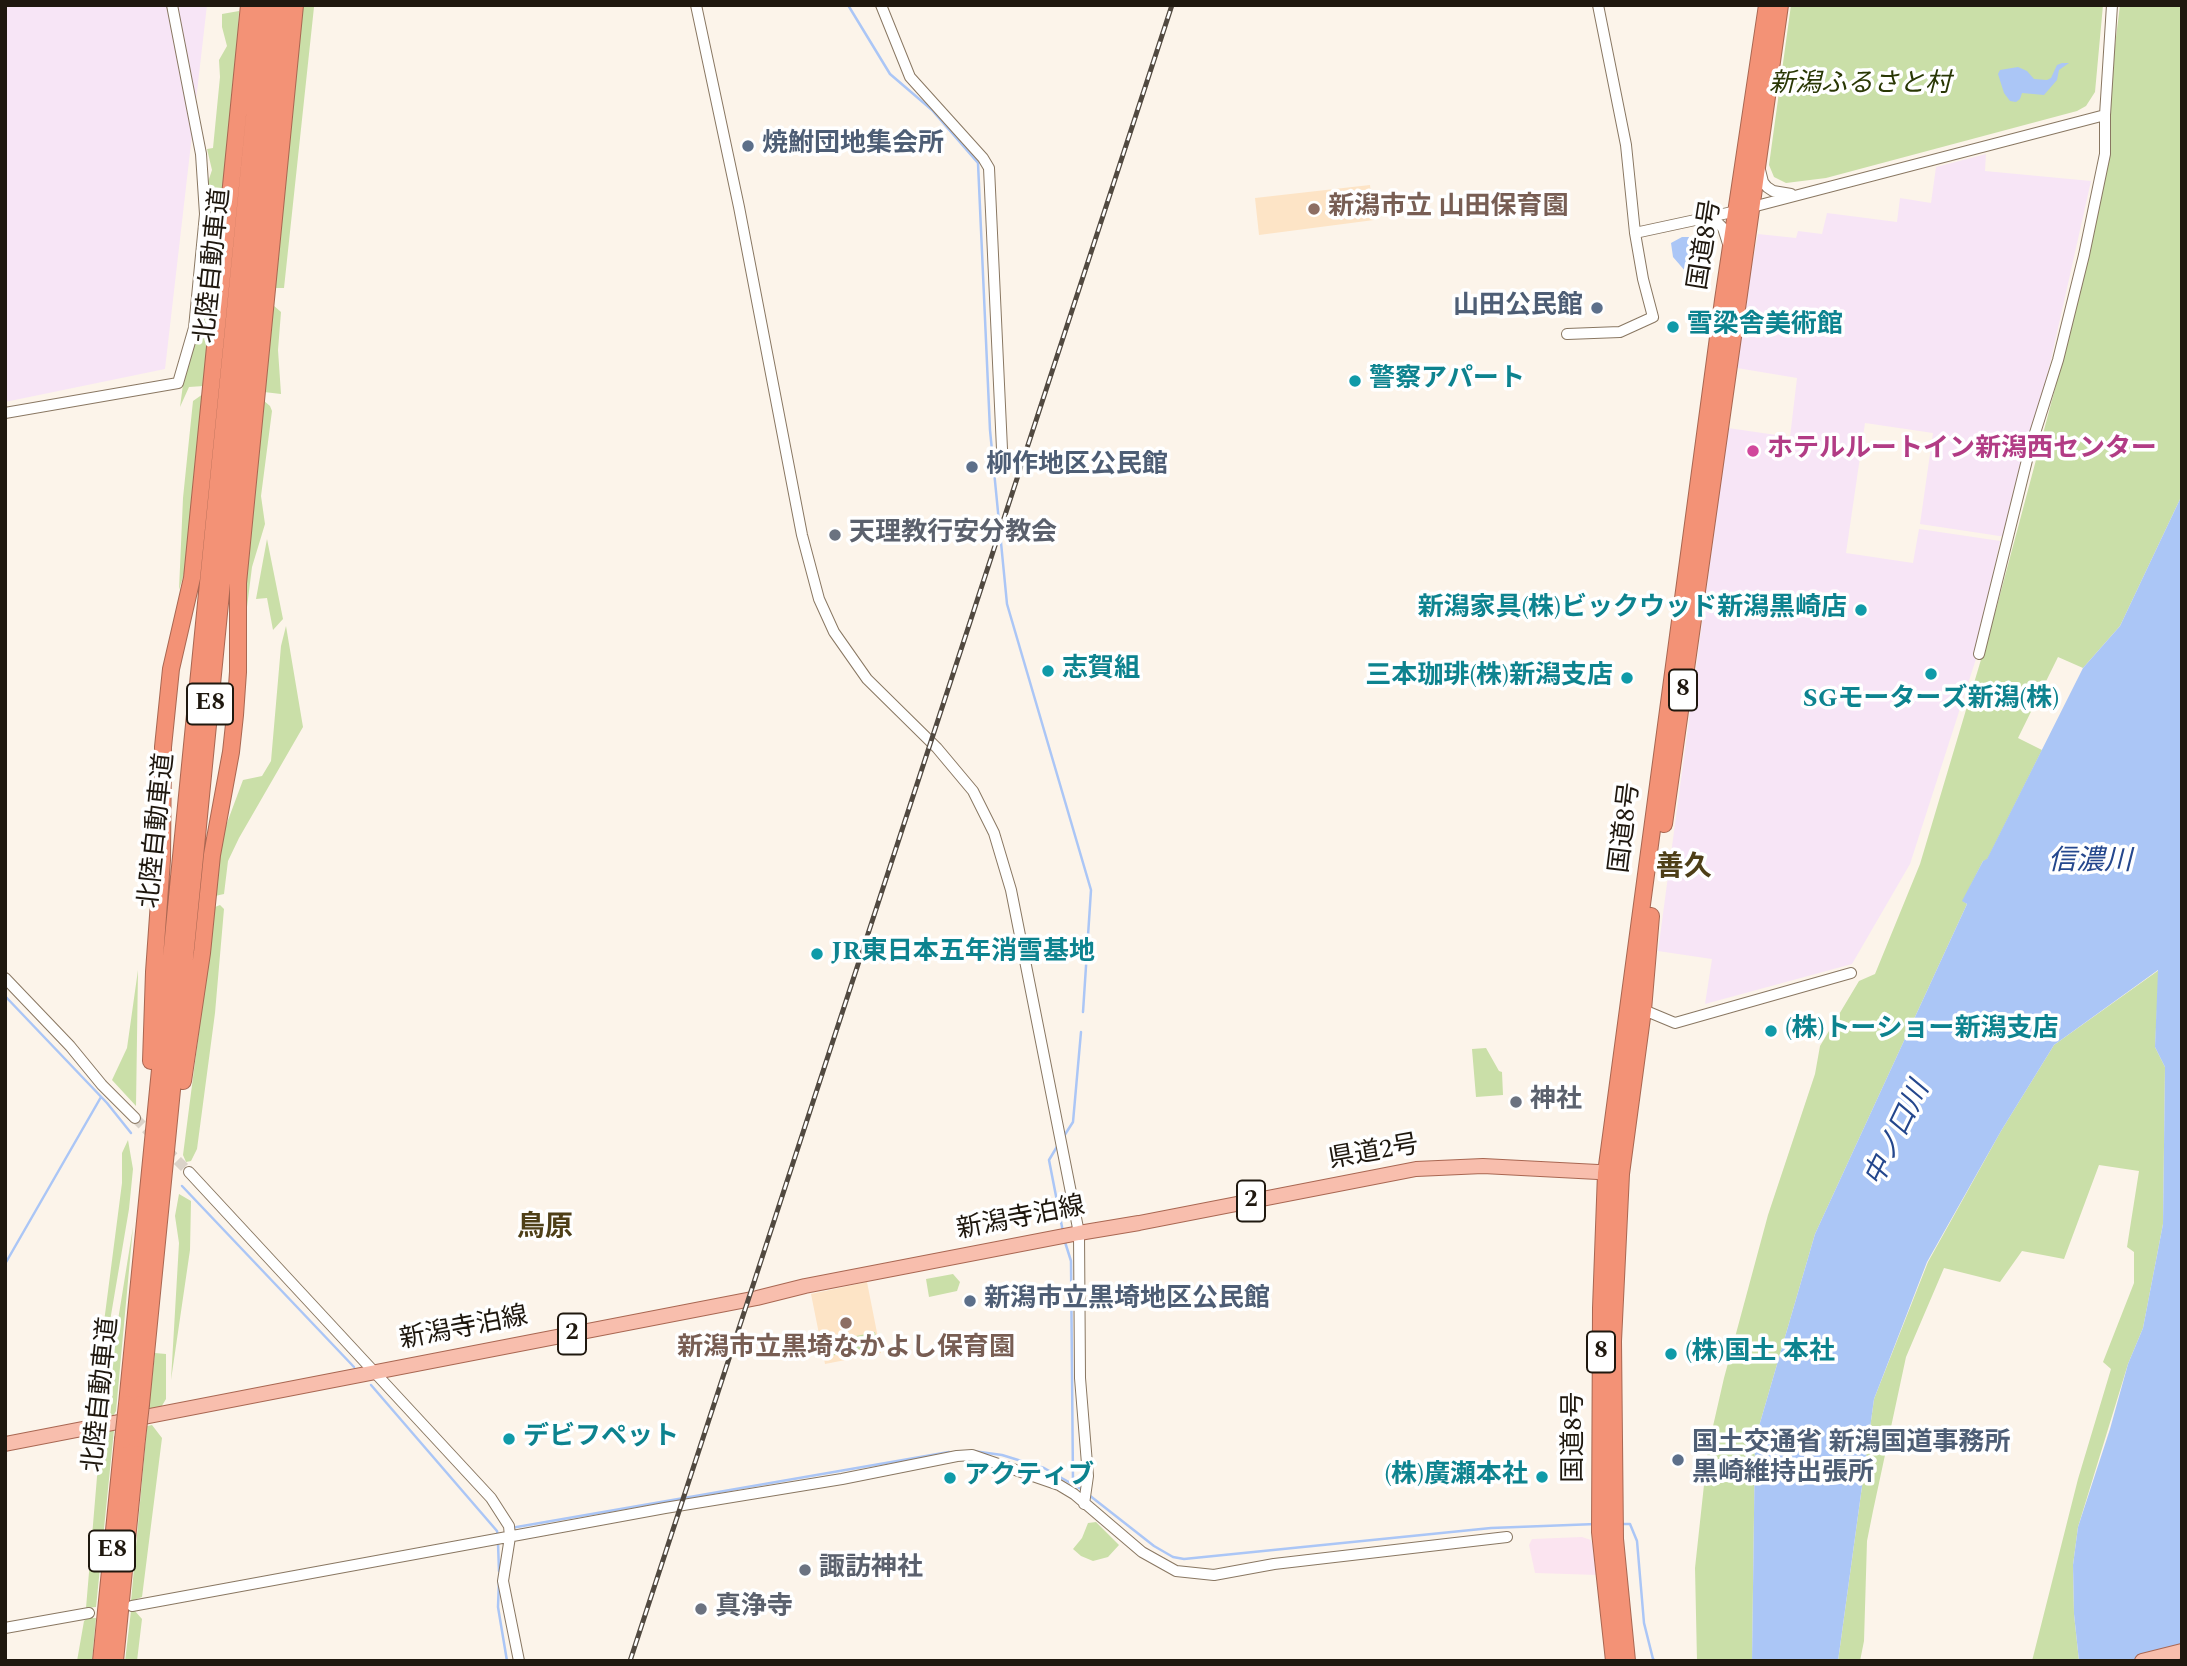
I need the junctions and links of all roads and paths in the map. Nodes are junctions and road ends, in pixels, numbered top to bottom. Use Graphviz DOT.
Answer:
graph roads {
  1 [pos="172,5"];
  2 [pos="265,5"];
  3 [pos="279,5"];
  4 [pos="295,5"];
  5 [pos="696,5"];
  6 [pos="881,5"];
  7 [pos="1598,5"];
  8 [pos="1767,5"];
  9 [pos="1780,5"];
  10 [pos="2112,5"];
  11 [pos="248,8"];
  12 [pos="2105,115"];
  13 [pos="1758,161"];
  14 [pos="1799,194"];
  15 [pos="1744,209"];
  16 [pos="1700,219"];
  17 [pos="1635,233"];
  18 [pos="1731,254"];
  19 [pos="1567,334"];
  20 [pos="5,413"];
  21 [pos="1002,449"];
  22 [pos="1979,654"];
  23 [pos="1850,973"];
  24 [pos="5,978"];
  25 [pos="1629,1001"];
  26 [pos="1643,1010"];
  27 [pos="135,1118"];
  28 [pos="189,1172"];
  29 [pos="1614,1173"];
  30 [pos="148,1186"];
  31 [pos="1139,1223"];
  32 [pos="1079,1233"];
  33 [pos="148,1327"];
  34 [pos="376,1372"];
  35 [pos="134,1404"];
  36 [pos="130,1440"];
  37 [pos="5,1444"];
  38 [pos="1084,1504"];
  39 [pos="510,1537"];
  40 [pos="1507,1537"];
  41 [pos="132,1606"];
  42 [pos="89,1613"];
  43 [pos="5,1628"];
  44 [pos="2182,1651"];
  45 [pos="101,1661"];
  46 [pos="115,1661"];
  47 [pos="519,1661"];
  48 [pos="1614,1661"];
  49 [pos="1627,1661"];
  50 [pos="2142,1661"];
  1 -- 20 [label="street"];
  2 -- 30 [label="highway, 北陸自動車道 / E8"];
  3 -- 33 [label="highway, 北陸自動車道 / E8"];
  4 -- 33 [label="highway"];
  5 -- 32 [label="street"];
  6 -- 21 [label="street"];
  7 -- 17 [label="street"];
  8 -- 15 [label="highway, 国道8号 / 8"];
  9 -- 13 [label="highway, 国道8号 / 8"];
  10 -- 12 [label="street"];
  11 -- 30 [label="highway"];
  12 -- 14 [label="street"];
  12 -- 22 [label="street"];
  13 -- 14 [label="street"];
  13 -- 15 [label="highway, 国道8号 / 8"];
  14 -- 15 [label="street"];
  15 -- 16 [label="street"];
  15 -- 18 [label="highway, 国道8号 / 8"];
  15 -- 26 [label="highway, 国道8号 / 8"];
  16 -- 17 [label="street"];
  16 -- 18 [label="street"];
  17 -- 19 [label="street"];
  18 -- 25 [label="highway, 国道8号 / 8"];
  23 -- 26 [label="street"];
  24 -- 27 [label="street"];
  25 -- 26 [label="street"];
  25 -- 29 [label="highway, 国道8号 / 8"];
  26 -- 29 [label="highway, 国道8号 / 8"];
  28 -- 34 [label="street"];
  29 -- 31 [label="main road, 県道2号 / 2"];
  29 -- 48 [label="highway, 国道8号 / 8"];
  29 -- 49 [label="highway, 国道8号 / 8"];
  30 -- 35 [label="highway, 北陸自動車道 / E8"];
  31 -- 32 [label="main road, 新潟寺泊線 / 2"];
  32 -- 34 [label="main road, 新潟寺泊線 / 2"];
  32 -- 38 [label="street"];
  33 -- 35 [label="highway, 北陸自動車道 / E8"];
  34 -- 37 [label="main road, 新潟寺泊線 / 2"];
  34 -- 39 [label="street"];
  35 -- 36 [label="highway, 北陸自動車道 / E8, bridge"];
  36 -- 45 [label="highway, 北陸自動車道 / E8"];
  36 -- 46 [label="highway, 北陸自動車道 / E8"];
  38 -- 39 [label="street"];
  38 -- 40 [label="street"];
  39 -- 41 [label="street"];
  39 -- 47 [label="street"];
  42 -- 43 [label="street"];
  44 -- 50 [label="main road"];
}
